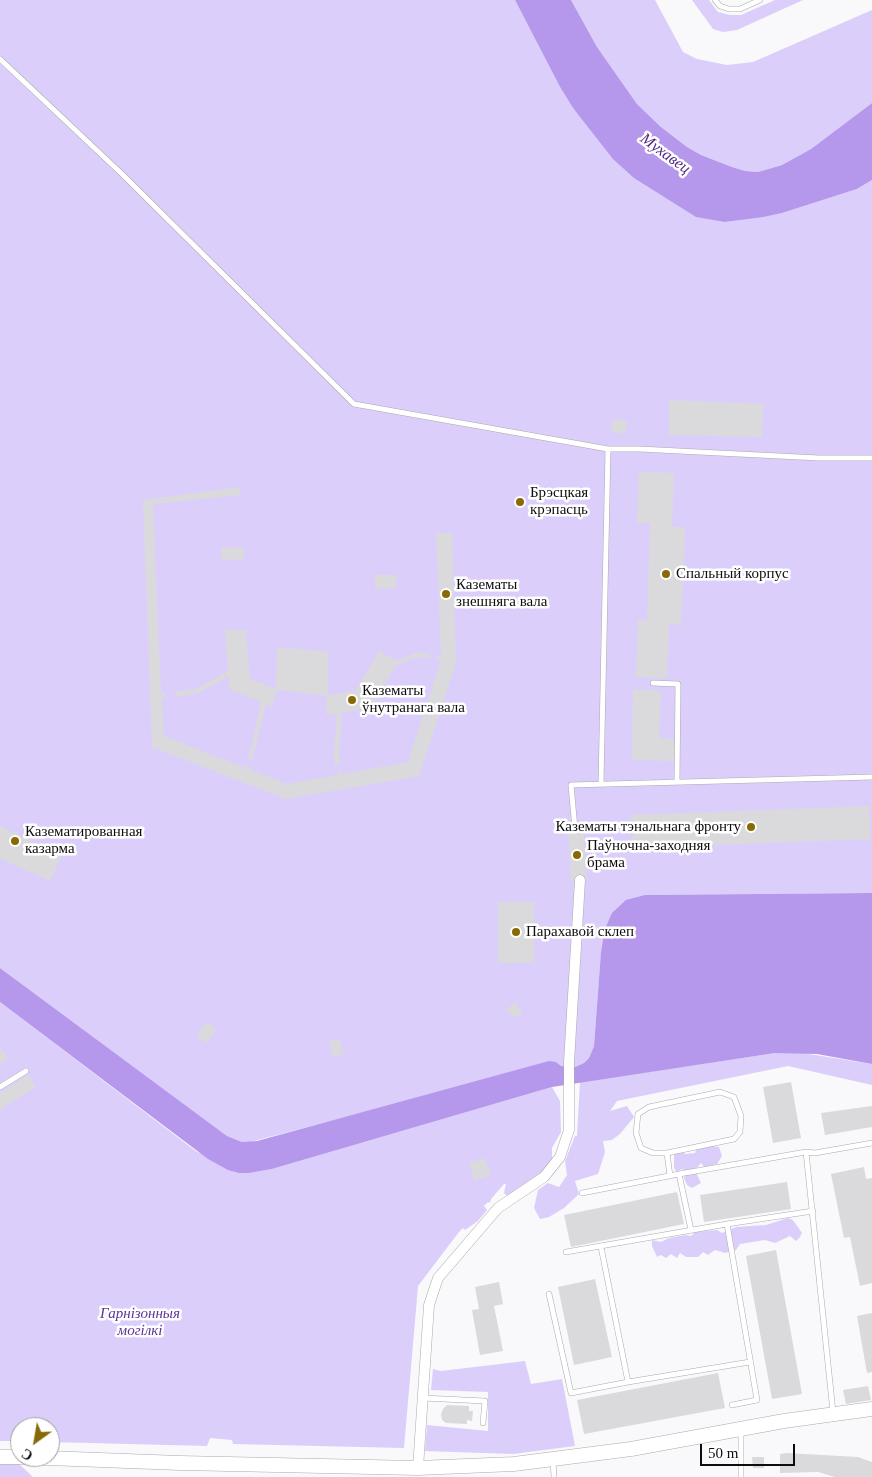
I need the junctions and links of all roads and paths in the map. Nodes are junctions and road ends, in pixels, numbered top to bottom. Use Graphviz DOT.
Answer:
graph roads {
  1 [pos="715,0"];
  2 [pos="760,0"];
  3 [pos="0,59"];
  4 [pos="608,449"];
  5 [pos="872,458"];
  6 [pos="653,683"];
  7 [pos="872,777"];
  8 [pos="677,782"];
  9 [pos="602,783"];
  10 [pos="575,829"];
  11 [pos="580,880"];
  12 [pos="26,1072"];
  13 [pos="0,1087"];
  14 [pos="872,1143"];
  15 [pos="806,1152"];
  16 [pos="667,1153"];
  17 [pos="679,1174"];
  18 [pos="670,1176"];
  19 [pos="582,1193"];
  20 [pos="813,1211"];
  21 [pos="727,1224"];
  22 [pos="691,1230"];
  23 [pos="601,1247"];
  24 [pos="566,1252"];
  25 [pos="549,1294"];
  26 [pos="750,1362"];
  27 [pos="628,1382"];
  28 [pos="423,1398"];
  29 [pos="732,1405"];
  30 [pos="872,1409"];
  31 [pos="833,1415"];
  32 [pos="483,1423"];
  33 [pos="741,1428"];
  34 [pos="60,1458"];
  35 [pos="553,1460"];
  36 [pos="418,1472"];
  37 [pos="554,1477"];
  38 [pos="741,1477"];
  1 -- 2 [label="lane"];
  3 -- 4 [label="lane"];
  4 -- 5 [label="lane"];
  4 -- 9 [label="lane"];
  6 -- 8 [label="lane"];
  7 -- 8 [label="lane"];
  8 -- 9 [label="lane"];
  9 -- 10 [label="lane"];
  11 -- 28 [label="street"];
  12 -- 13 [label="lane"];
  14 -- 15 [label="lane"];
  15 -- 17 [label="lane"];
  15 -- 20 [label="lane"];
  16 -- 16 [label="lane"];
  16 -- 18 [label="lane"];
  17 -- 18 [label="lane"];
  17 -- 22 [label="lane"];
  18 -- 19 [label="lane"];
  20 -- 21 [label="lane"];
  20 -- 31 [label="lane"];
  21 -- 22 [label="lane"];
  21 -- 26 [label="lane"];
  22 -- 23 [label="lane"];
  23 -- 24 [label="lane"];
  23 -- 27 [label="lane"];
  25 -- 27 [label="lane"];
  26 -- 27 [label="lane"];
  26 -- 29 [label="lane"];
  28 -- 32 [label="lane"];
  28 -- 36 [label="street"];
  30 -- 31 [label="main road"];
  31 -- 33 [label="main road"];
  33 -- 35 [label="main road"];
  33 -- 38 [label="lane"];
  34 -- 36 [label="main road"];
  35 -- 36 [label="main road"];
  35 -- 37 [label="lane"];
}
